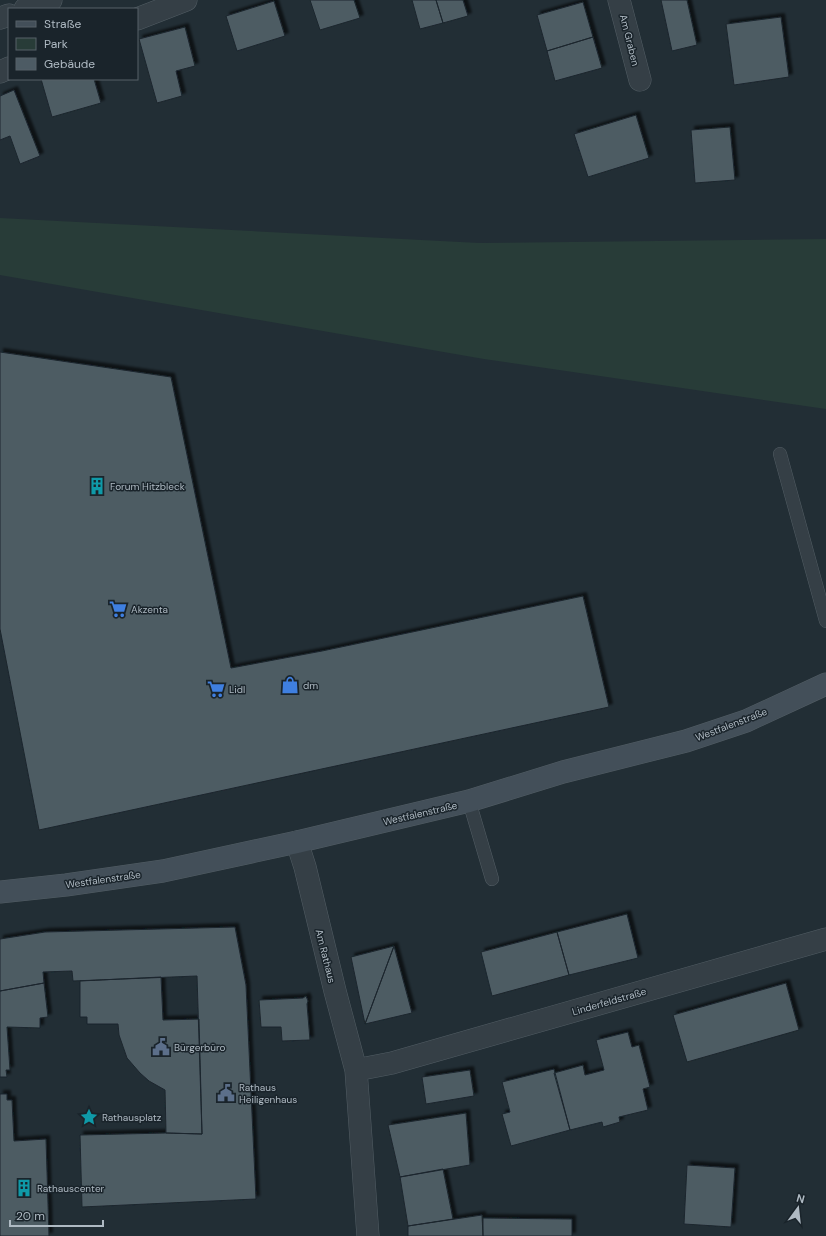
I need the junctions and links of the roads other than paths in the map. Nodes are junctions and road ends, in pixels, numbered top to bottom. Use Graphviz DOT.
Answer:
graph roads {
  1 [pos="51,0"];
  2 [pos="186,0"];
  3 [pos="619,0"];
  4 [pos="28,8"];
  5 [pos="138,19"];
  6 [pos="640,80"];
  7 [pos="780,454"];
  8 [pos="826,621"];
  9 [pos="826,684"];
  10 [pos="469,801"];
  11 [pos="297,842"];
  12 [pos="492,879"];
  13 [pos="0,892"];
  14 [pos="826,939"];
  15 [pos="356,1070"];
  16 [pos="368,1236"];
  1 -- 4 [label="street"];
  2 -- 5 [label="street"];
  3 -- 6 [label="street, Am Graben"];
  7 -- 8 [label="lane"];
  9 -- 10 [label="street, Westfalenstraße"];
  10 -- 11 [label="street, Westfalenstraße"];
  10 -- 12 [label="lane"];
  11 -- 13 [label="street, Westfalenstraße"];
  11 -- 15 [label="street, Am Rathaus"];
  14 -- 15 [label="street, Linderfeldstraße"];
  15 -- 16 [label="street, Am Rathaus"];
}
